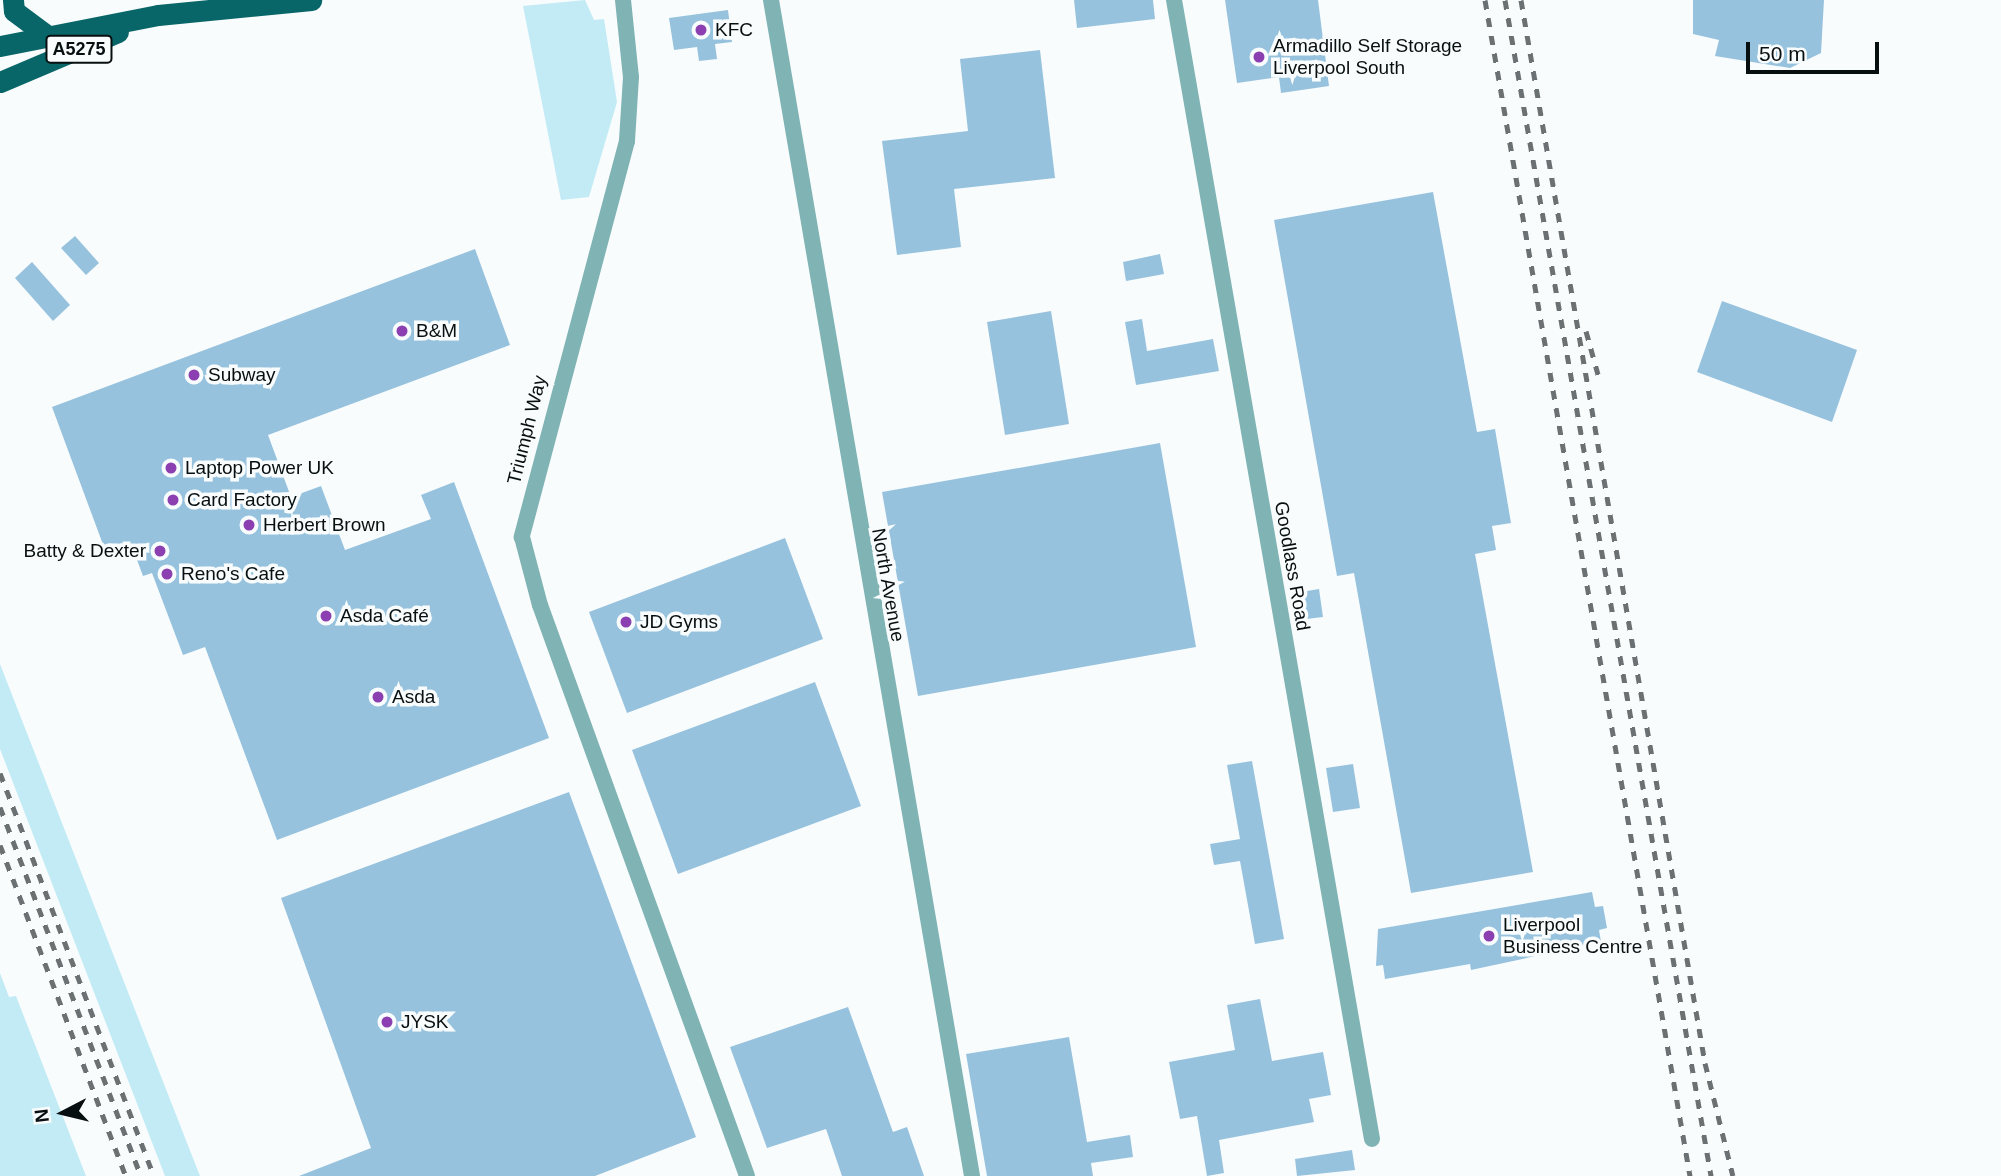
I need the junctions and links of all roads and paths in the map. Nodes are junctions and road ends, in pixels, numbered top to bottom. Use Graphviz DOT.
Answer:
graph roads {
  1 [pos="13,0"];
  2 [pos="311,0"];
  3 [pos="623,0"];
  4 [pos="771,0"];
  5 [pos="1174,0"];
  6 [pos="186,6"];
  7 [pos="158,15"];
  8 [pos="49,37"];
  9 [pos="0,46"];
  10 [pos="0,82"];
  11 [pos="1372,1139"];
  12 [pos="747,1176"];
  13 [pos="972,1176"];
  1 -- 8 [label="highway"];
  2 -- 6 [label="highway"];
  3 -- 12 [label="street, Triumph Way"];
  4 -- 13 [label="street, North Avenue"];
  5 -- 11 [label="street, Goodlass Road"];
  6 -- 7 [label="highway"];
  7 -- 8 [label="highway, A5275"];
  7 -- 10 [label="highway, A5275"];
  8 -- 9 [label="highway, A5275"];
}
